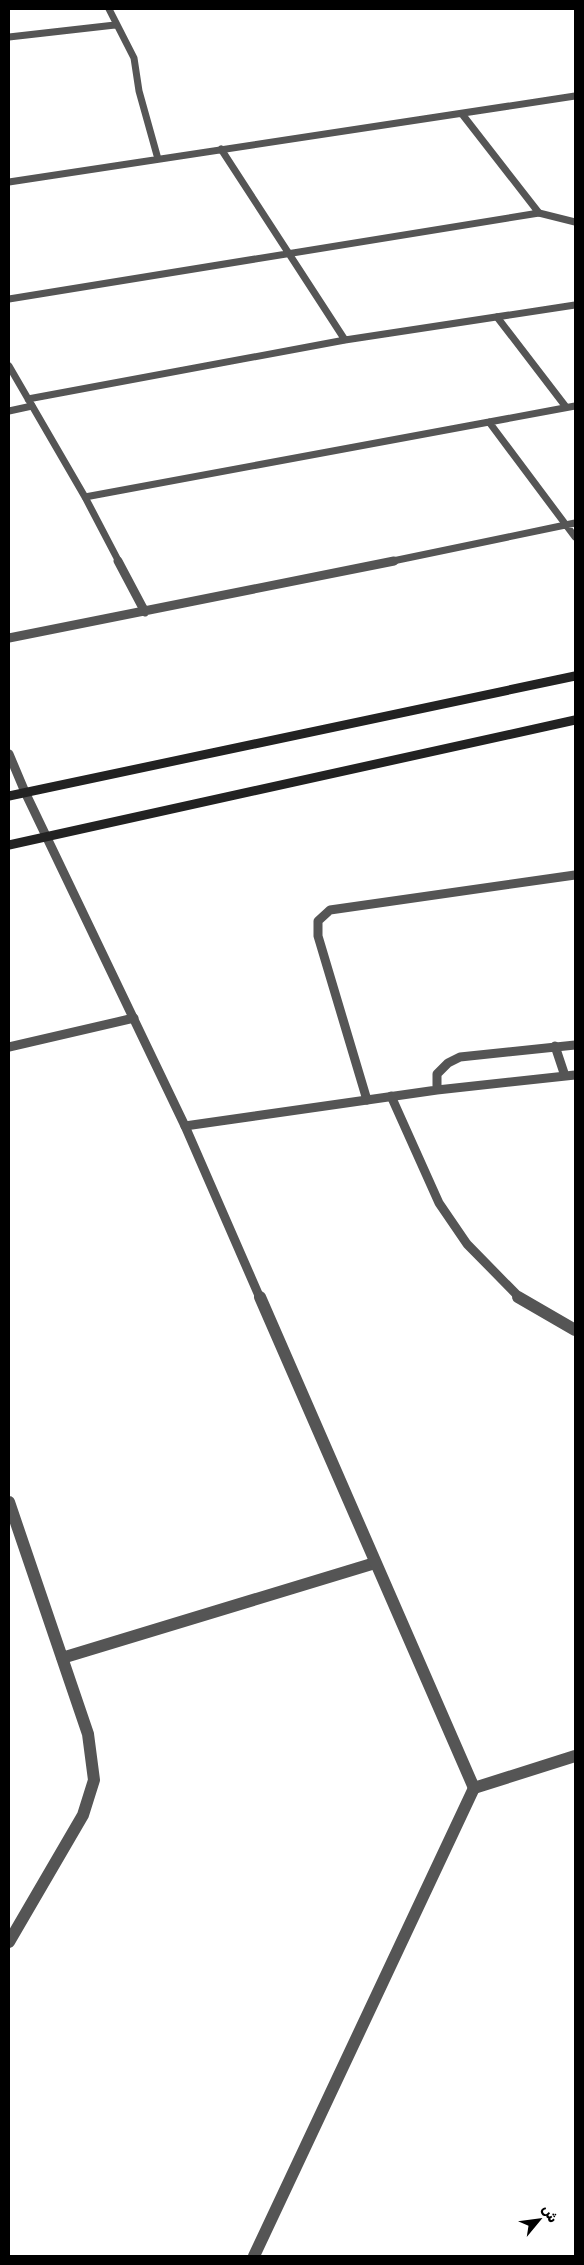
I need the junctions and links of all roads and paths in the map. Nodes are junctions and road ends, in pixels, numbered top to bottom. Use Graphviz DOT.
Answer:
graph roads {
  1 [pos="109,9"];
  2 [pos="117,9"];
  3 [pos="115,25"];
  4 [pos="9,37"];
  5 [pos="575,96"];
  6 [pos="462,114"];
  7 [pos="221,149"];
  8 [pos="158,159"];
  9 [pos="9,182"];
  10 [pos="539,213"];
  11 [pos="575,222"];
  12 [pos="287,253"];
  13 [pos="9,299"];
  14 [pos="575,305"];
  15 [pos="497,317"];
  16 [pos="345,340"];
  17 [pos="9,366"];
  18 [pos="30,403"];
  19 [pos="575,406"];
  20 [pos="566,408"];
  21 [pos="9,411"];
  22 [pos="490,422"];
  23 [pos="85,497"];
  24 [pos="571,524"];
  25 [pos="575,537"];
  26 [pos="145,612"];
  27 [pos="9,638"];
  28 [pos="575,676"];
  29 [pos="575,720"];
  30 [pos="9,754"];
  31 [pos="25,792"];
  32 [pos="9,796"];
  33 [pos="48,836"];
  34 [pos="9,845"];
  35 [pos="575,875"];
  36 [pos="134,1018"];
  37 [pos="575,1045"];
  38 [pos="555,1046"];
  39 [pos="9,1047"];
  40 [pos="570,1076"];
  41 [pos="437,1090"];
  42 [pos="391,1096"];
  43 [pos="367,1100"];
  44 [pos="184,1126"];
  45 [pos="575,1330"];
  46 [pos="9,1502"];
  47 [pos="375,1563"];
  48 [pos="62,1658"];
  49 [pos="575,1756"];
  50 [pos="474,1788"];
  51 [pos="9,1942"];
  52 [pos="254,2256"];
  1 -- 2 [label="street"];
  1 -- 3 [label="street"];
  3 -- 4 [label="street"];
  3 -- 8 [label="street"];
  5 -- 6 [label="street"];
  6 -- 7 [label="street"];
  6 -- 10 [label="street"];
  7 -- 8 [label="street"];
  7 -- 12 [label="street"];
  8 -- 9 [label="street"];
  10 -- 11 [label="street"];
  10 -- 12 [label="street"];
  12 -- 13 [label="street"];
  12 -- 16 [label="street"];
  14 -- 15 [label="street"];
  15 -- 16 [label="street"];
  15 -- 20 [label="street"];
  16 -- 18 [label="street"];
  17 -- 18 [label="street"];
  18 -- 21 [label="street"];
  18 -- 23 [label="street"];
  19 -- 20 [label="street"];
  20 -- 22 [label="street"];
  22 -- 23 [label="street"];
  22 -- 24 [label="street"];
  23 -- 26 [label="street"];
  24 -- 25 [label="street"];
  24 -- 26 [label="street"];
  26 -- 27 [label="street"];
  28 -- 31 [label="main road"];
  29 -- 33 [label="main road"];
  30 -- 31 [label="street"];
  31 -- 32 [label="main road"];
  31 -- 33 [label="street"];
  33 -- 34 [label="main road"];
  33 -- 36 [label="street"];
  35 -- 43 [label="street"];
  36 -- 39 [label="street"];
  36 -- 44 [label="street"];
  37 -- 38 [label="street"];
  38 -- 40 [label="street"];
  38 -- 41 [label="street"];
  40 -- 41 [label="street"];
  41 -- 42 [label="street"];
  42 -- 43 [label="street"];
  42 -- 45 [label="street"];
  43 -- 44 [label="street"];
  44 -- 47 [label="street"];
  46 -- 48 [label="street"];
  47 -- 48 [label="street"];
  47 -- 50 [label="street"];
  48 -- 51 [label="street"];
  49 -- 50 [label="street"];
  50 -- 52 [label="street"];
}
